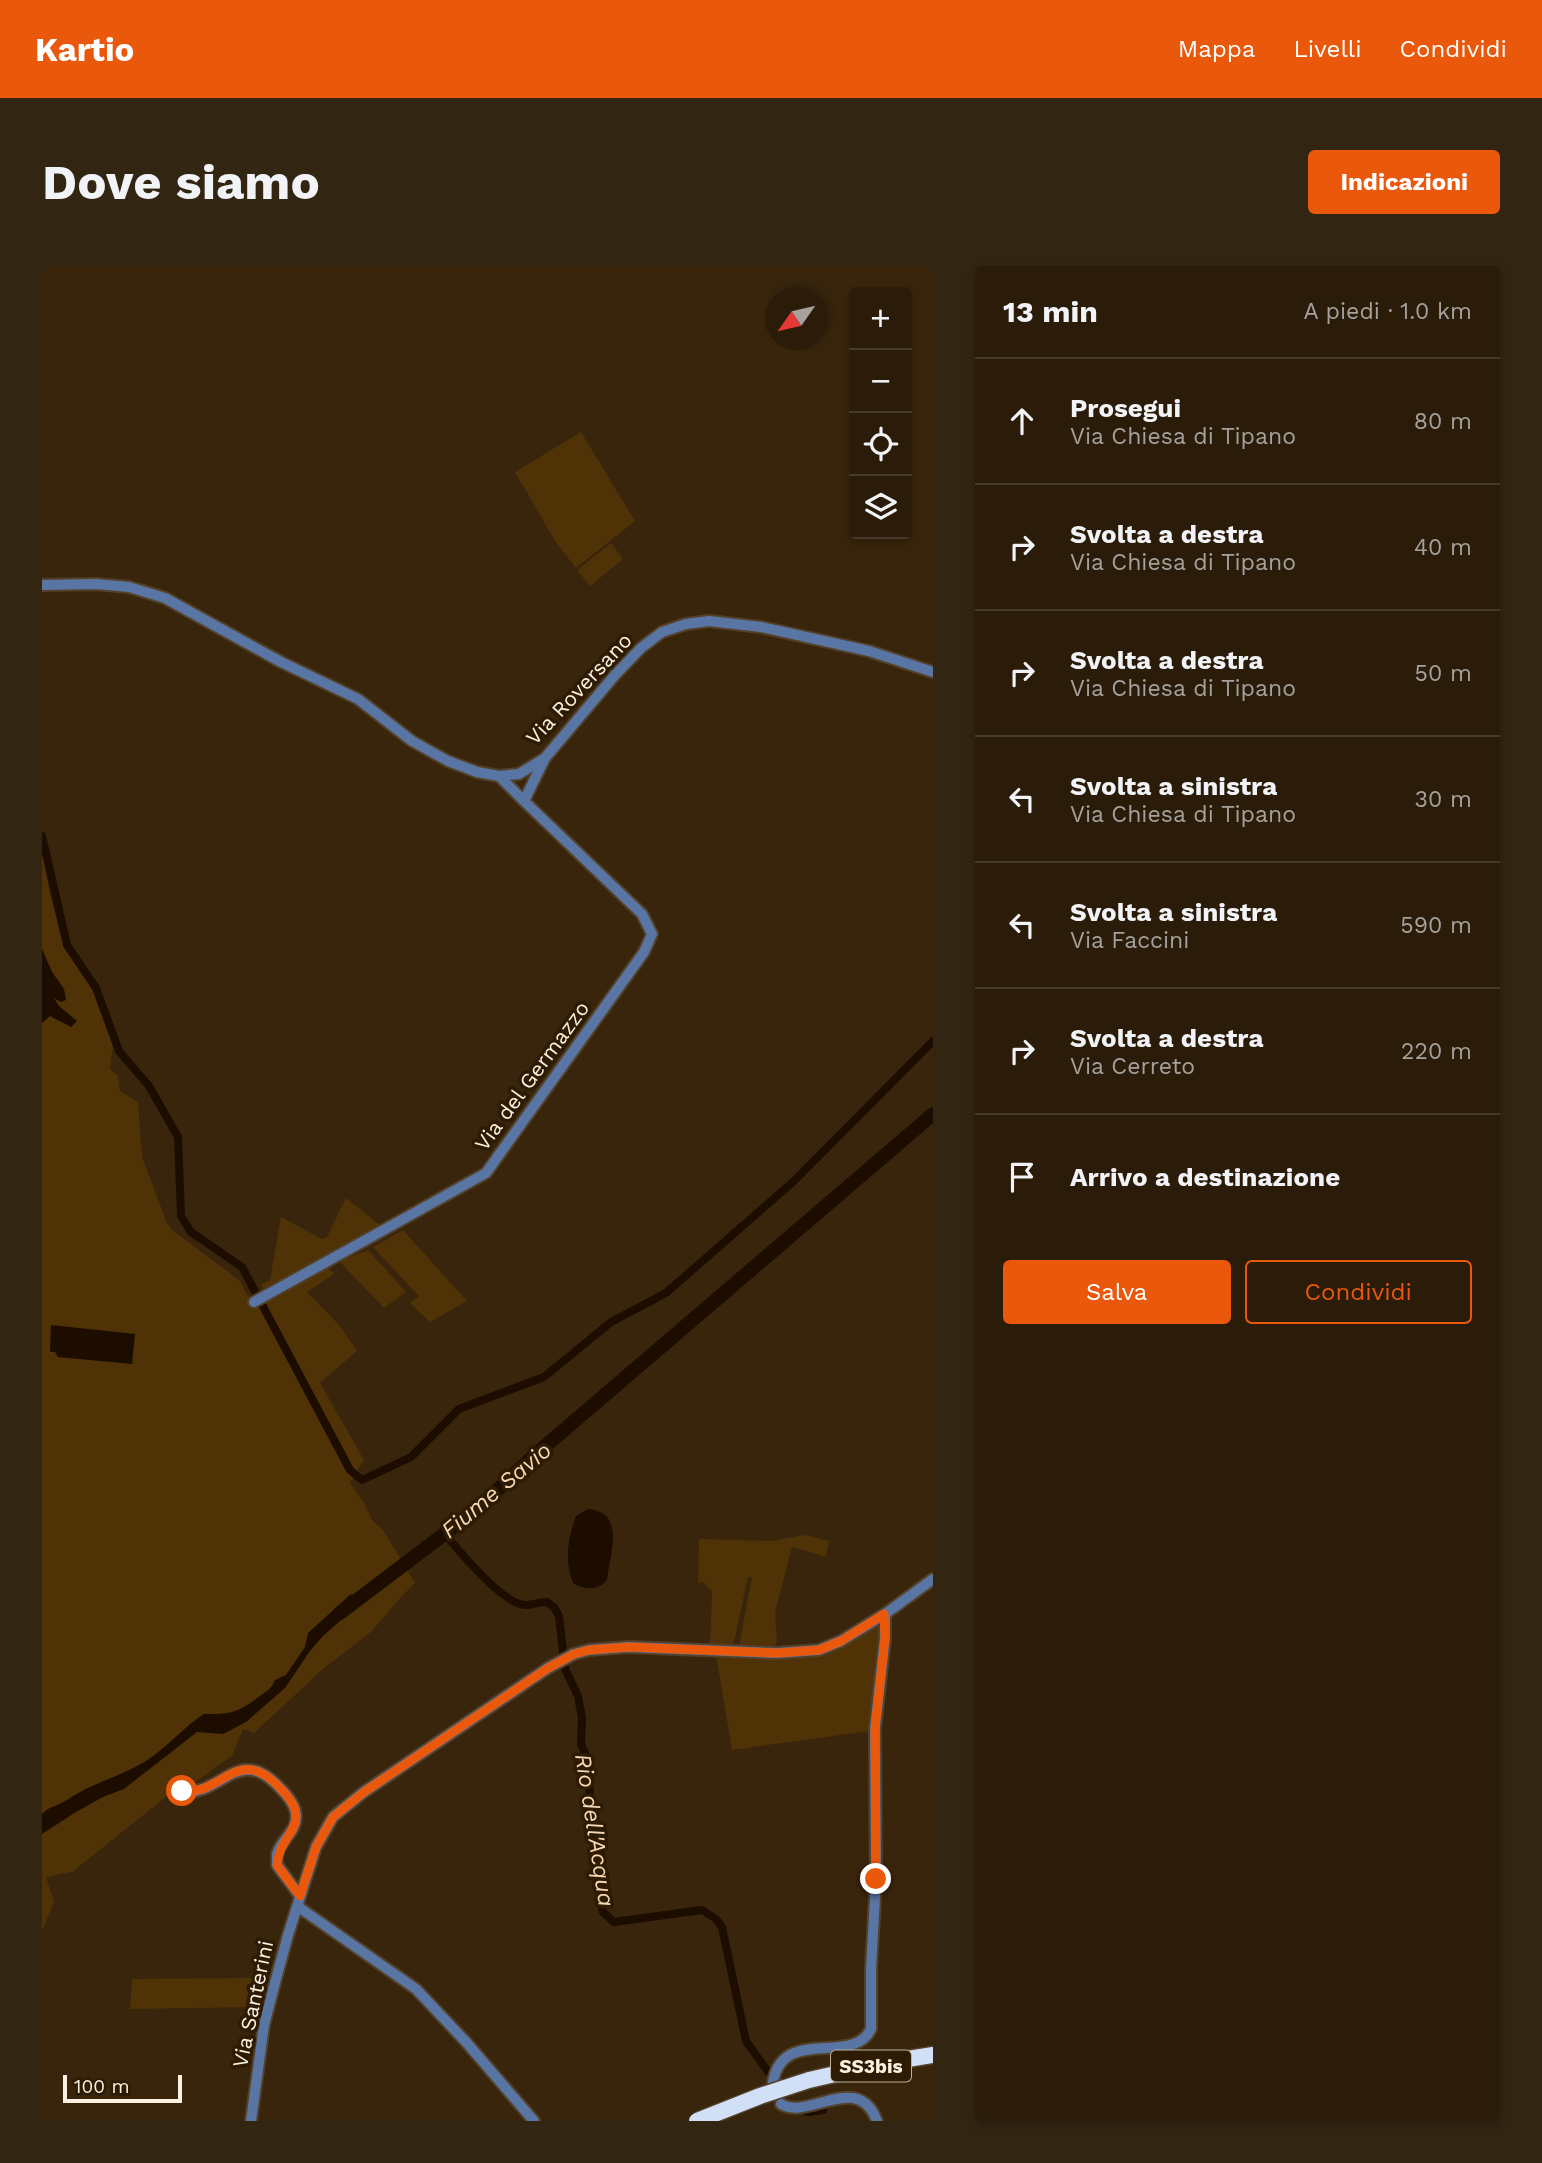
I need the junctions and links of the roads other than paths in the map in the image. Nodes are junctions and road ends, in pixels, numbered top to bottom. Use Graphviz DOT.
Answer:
graph roads {
  1 [pos="42,585"];
  2 [pos="933,672"];
  3 [pos="545,758"];
  4 [pos="499,776"];
  5 [pos="524,802"];
  6 [pos="260,1299"];
  7 [pos="933,1579"];
  8 [pos="884,1614"];
  9 [pos="182,1791"];
  10 [pos="298,1901"];
  11 [pos="933,2055"];
  12 [pos="933,2064"];
  13 [pos="774,2082"];
  14 [pos="811,2085"];
  15 [pos="781,2104"];
  16 [pos="831,2112"];
  17 [pos="800,2119"];
  18 [pos="251,2121"];
  19 [pos="534,2121"];
  20 [pos="696,2121"];
  21 [pos="720,2121"];
  22 [pos="877,2121"];
  1 -- 4 [label="street"];
  2 -- 3 [label="street, Via Roversano"];
  3 -- 4 [label="street, Via Roversano"];
  3 -- 5 [label="street"];
  4 -- 5 [label="street, Via del Germazzo"];
  5 -- 6 [label="street, Via del Germazzo"];
  7 -- 8 [label="street, Via Santerini"];
  8 -- 10 [label="street, Via Santerini"];
  8 -- 13 [label="street"];
  9 -- 10 [label="street"];
  10 -- 18 [label="street, Via Santerini"];
  10 -- 19 [label="street"];
  11 -- 14 [label="highway, SS3bis"];
  12 -- 14 [label="highway, SS3bis"];
  14 -- 20 [label="highway, SS3bis, bridge"];
  14 -- 21 [label="highway, SS3bis"];
  15 -- 17 [label="street"];
  16 -- 22 [label="street"];
}
